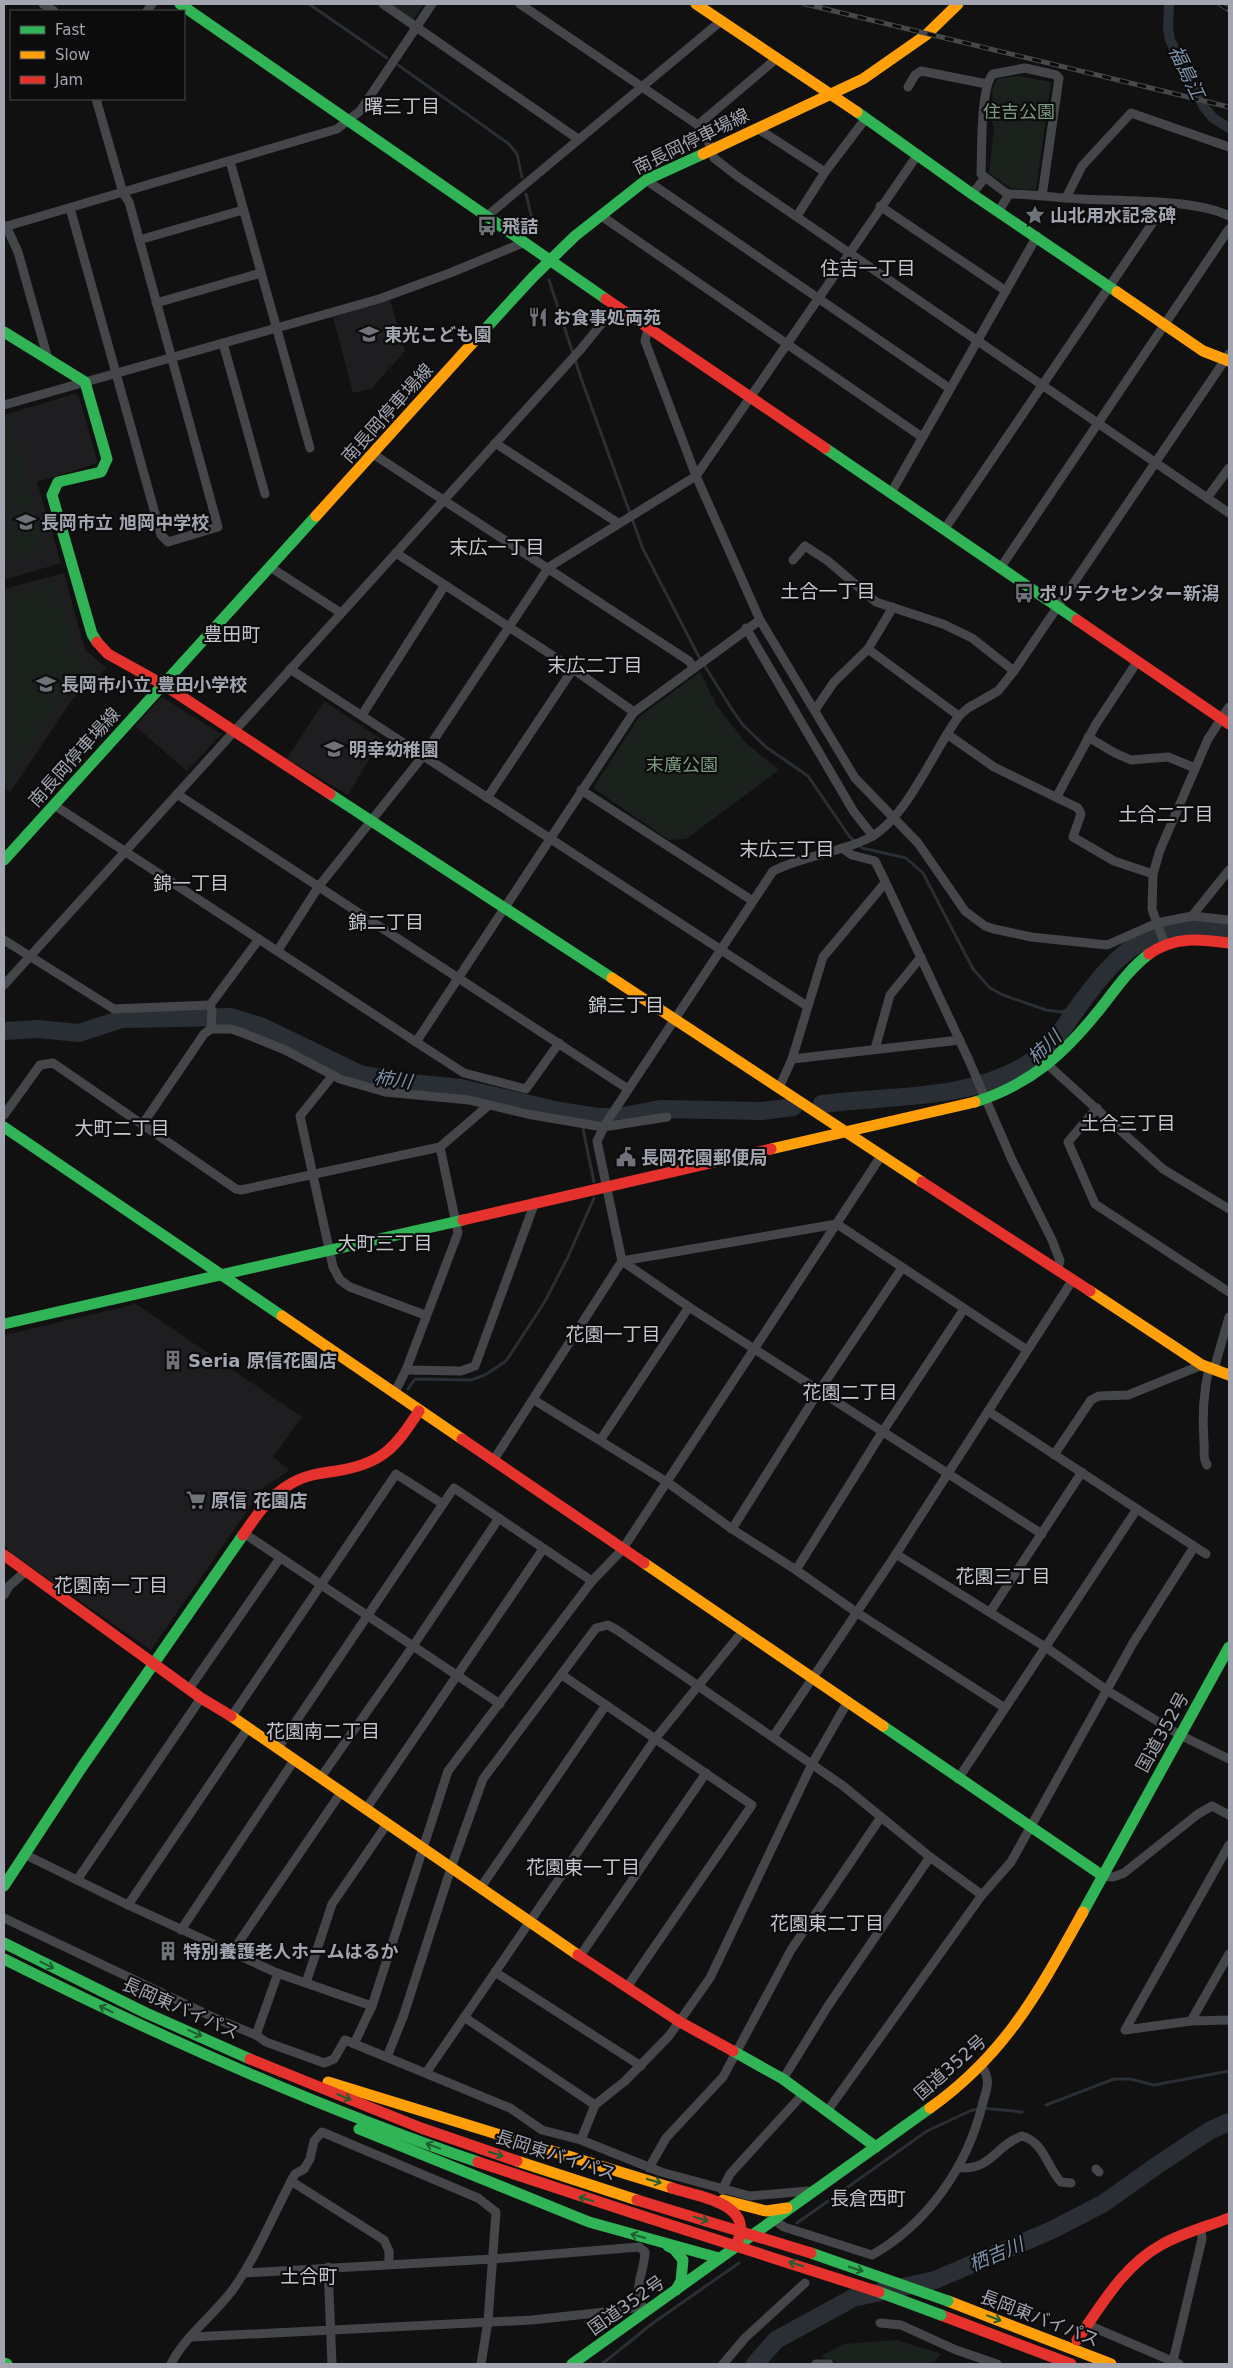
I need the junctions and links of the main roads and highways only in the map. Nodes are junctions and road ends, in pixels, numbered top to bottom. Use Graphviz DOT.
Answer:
graph roads {
  1 [pos="180,4"];
  2 [pos="696,4"];
  3 [pos="958,4"];
  4 [pos="830,95"];
  5 [pos="550,260"];
  6 [pos="4,332"];
  7 [pos="1228,358"];
  8 [pos="164,685"];
  9 [pos="1225,722"];
  10 [pos="4,860"];
  11 [pos="1229,943"];
  12 [pos="4,1127"];
  13 [pos="847,1132"];
  14 [pos="220,1275"];
  15 [pos="4,1324"];
  16 [pos="1229,1375"];
  17 [pos="419,1411"];
  18 [pos="4,1555"];
  19 [pos="1229,1646"];
  20 [pos="153,1664"];
  21 [pos="1103,1876"];
  22 [pos="4,1886"];
  23 [pos="4,1943"];
  24 [pos="4,1959"];
  25 [pos="135,2024"];
  26 [pos="272,2068"];
  27 [pos="876,2147"];
  28 [pos="673,2187"];
  29 [pos="789,2208"];
  30 [pos="1229,2218"];
  31 [pos="660,2243"];
  32 [pos="732,2249"];
  33 [pos="719,2258"];
  34 [pos="675,2292"];
  35 [pos="1077,2340"];
  36 [pos="572,2364"];
  37 [pos="1071,2364"];
  38 [pos="1111,2364"];
  1 -- 5 [label="main road"];
  2 -- 4 [label="main road"];
  3 -- 4 [label="main road, 南長岡停車場線"];
  4 -- 5 [label="main road, 南長岡停車場線"];
  4 -- 7 [label="main road"];
  5 -- 8 [label="main road, 南長岡停車場線"];
  5 -- 9 [label="main road"];
  6 -- 8 [label="main road"];
  8 -- 10 [label="main road, 南長岡停車場線"];
  8 -- 13 [label="main road"];
  11 -- 13 [label="main road"];
  12 -- 14 [label="main road"];
  13 -- 14 [label="main road"];
  13 -- 16 [label="main road"];
  14 -- 15 [label="main road"];
  14 -- 17 [label="main road"];
  17 -- 20 [label="main road"];
  17 -- 21 [label="main road"];
  18 -- 20 [label="main road"];
  19 -- 21 [label="main road, 国道352号"];
  20 -- 22 [label="main road"];
  20 -- 27 [label="main road"];
  21 -- 27 [label="main road, 国道352号"];
  23 -- 26 [label="main road, 長岡東バイパス, one-way"];
  25 -- 24 [label="main road, 長岡東バイパス, one-way"];
  31 -- 25 [label="main road, one-way"];
  37 -- 25 [label="main road, 長岡東バイパス, one-way, bridge"];
  26 -- 28 [label="main road, one-way"];
  26 -- 38 [label="main road, 長岡東バイパス, one-way, bridge"];
  27 -- 29 [label="main road, 国道352号"];
  28 -- 29 [label="main road"];
  28 -- 32 [label="main road"];
  29 -- 32 [label="main road, 国道352号"];
  30 -- 35 [label="main road"];
  31 -- 33 [label="main road"];
  31 -- 34 [label="main road"];
  32 -- 33 [label="main road, 国道352号"];
  33 -- 34 [label="main road, 国道352号"];
  34 -- 36 [label="main road, 国道352号"];
}
